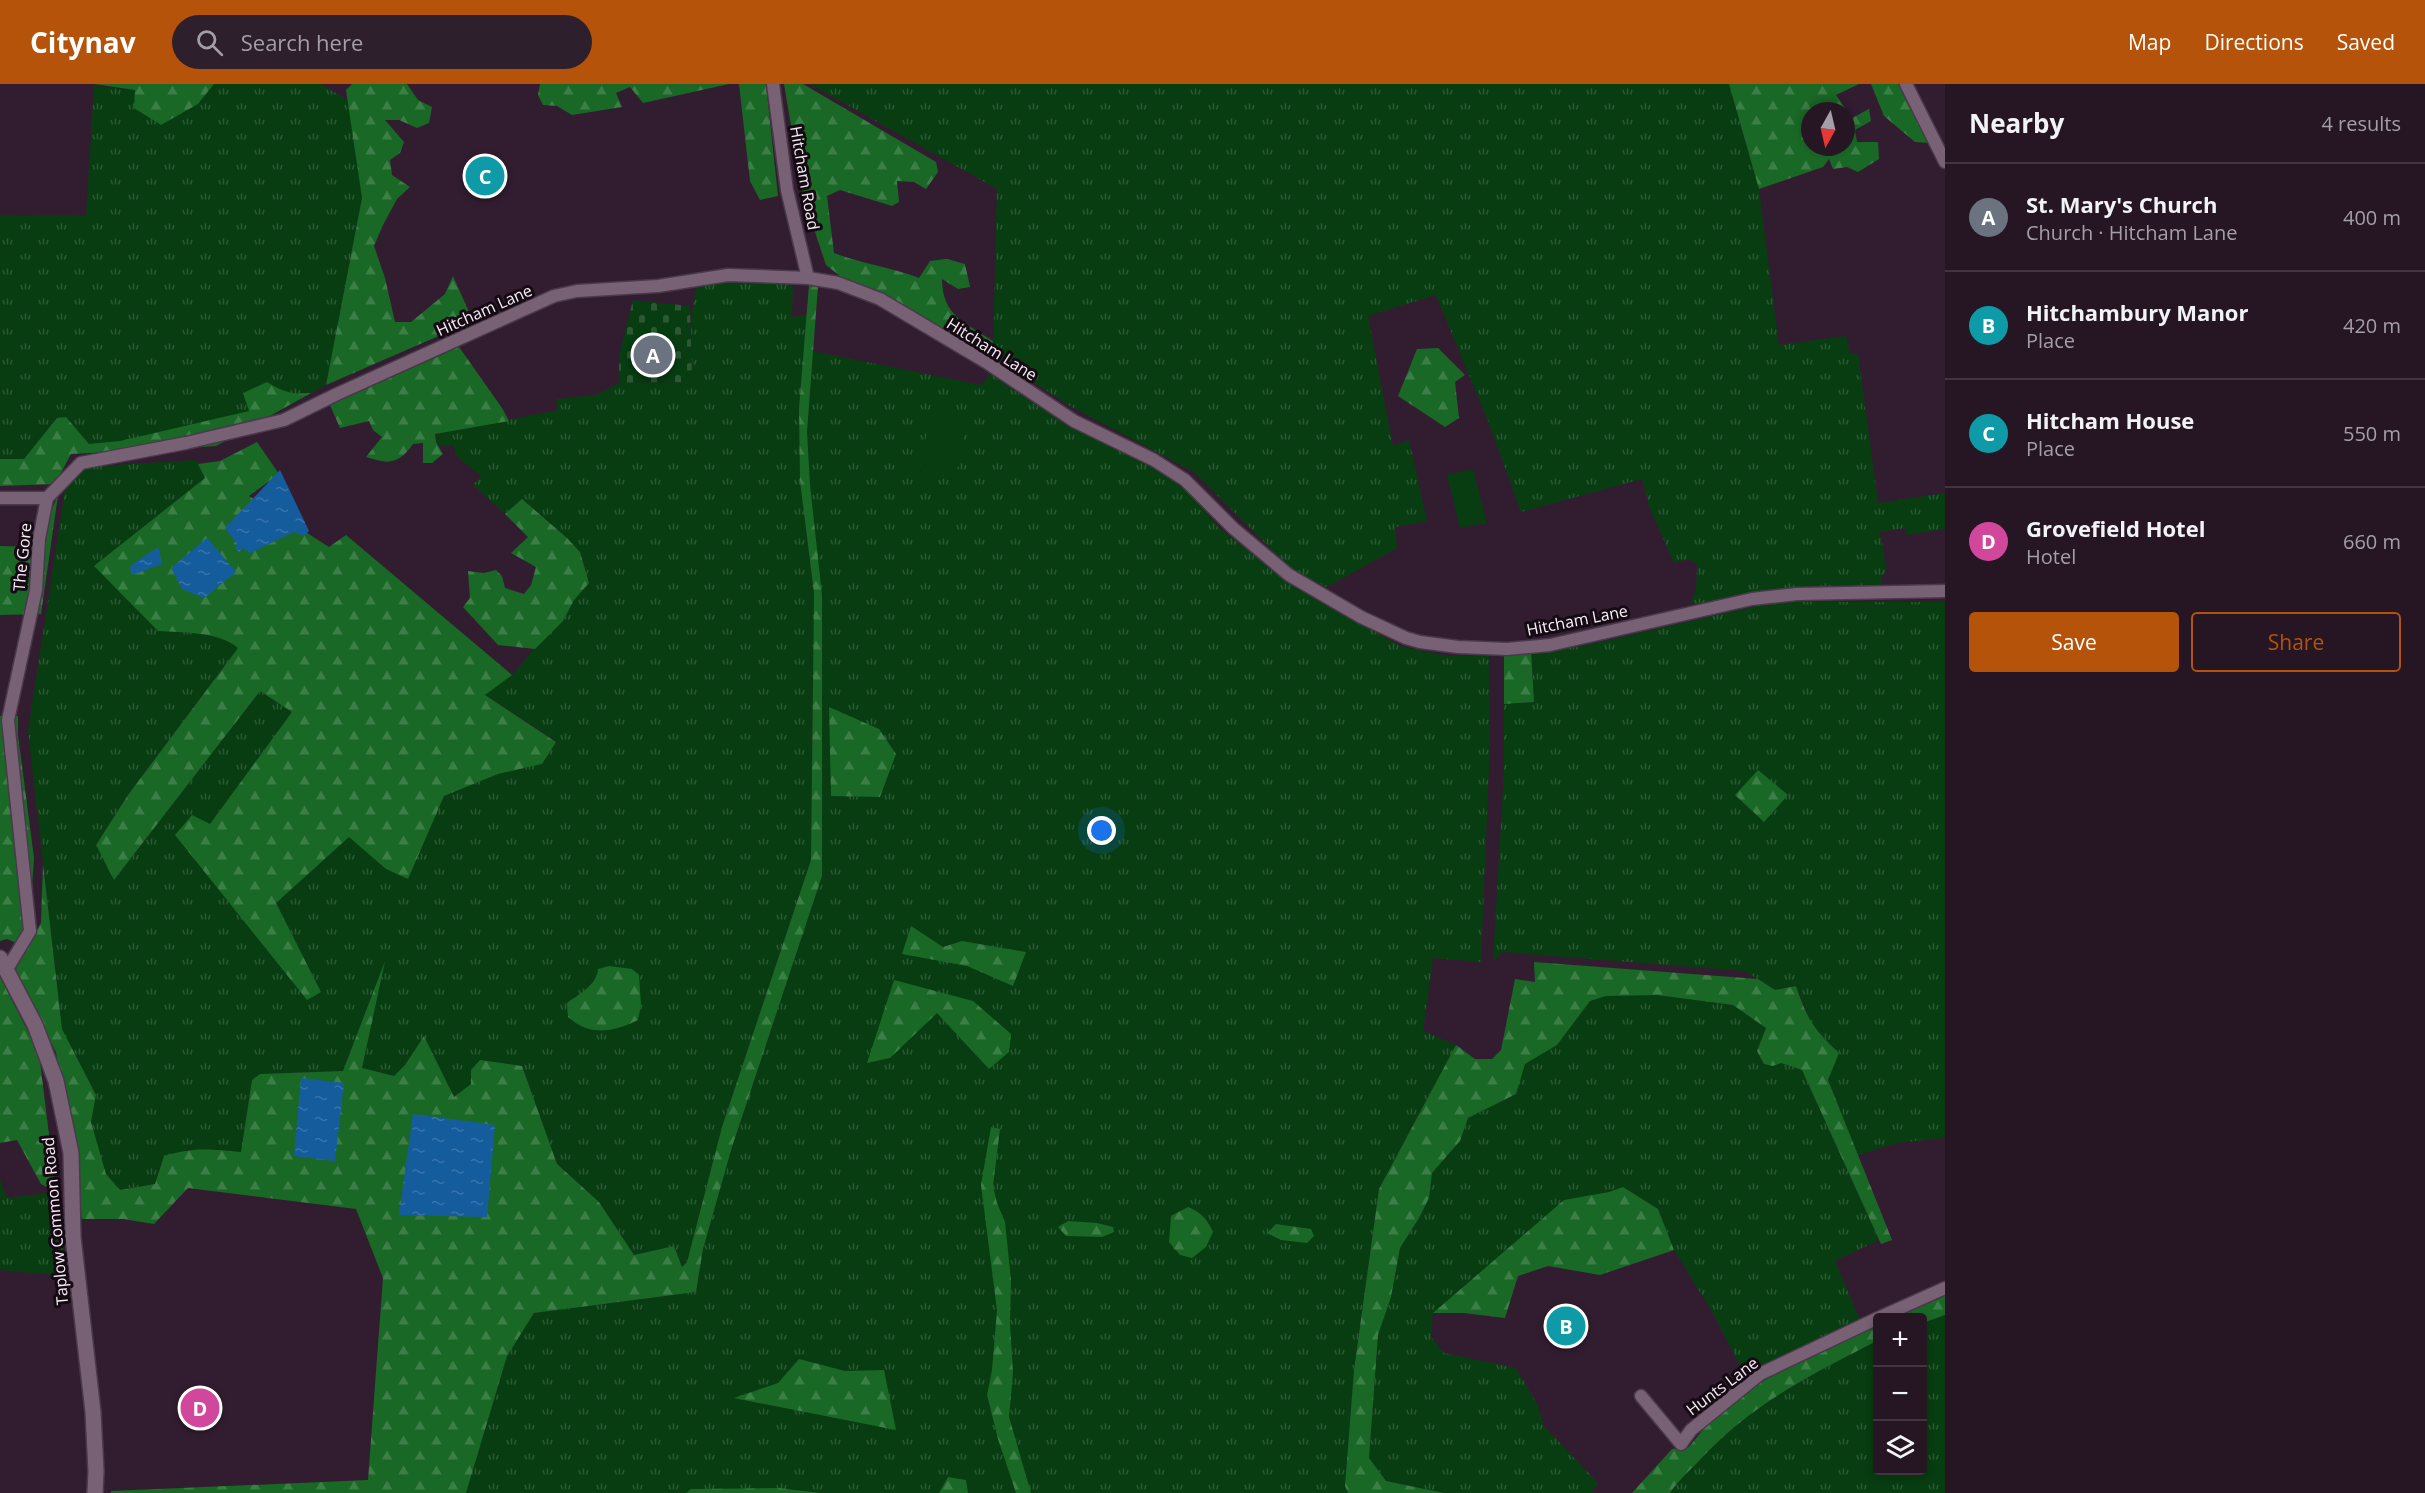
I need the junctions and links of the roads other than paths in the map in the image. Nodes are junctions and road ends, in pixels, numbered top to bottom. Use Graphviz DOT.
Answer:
graph roads {
  1 [pos="773,84"];
  2 [pos="1906,84"];
  3 [pos="1945,162"];
  4 [pos="808,278"];
  5 [pos="0,498"];
  6 [pos="47,498"];
  7 [pos="1945,591"];
  8 [pos="4,964"];
  9 [pos="1945,1288"];
  10 [pos="1889,1313"];
  11 [pos="1873,1320"];
  12 [pos="1641,1396"];
  13 [pos="95,1493"];
  1 -- 4 [label="street, Hitcham Road"];
  2 -- 3 [label="street"];
  4 -- 6 [label="street, Hitcham Lane"];
  4 -- 7 [label="street, Hitcham Lane"];
  5 -- 6 [label="street"];
  6 -- 8 [label="street, The Gore"];
  8 -- 13 [label="street, Taplow Common Road"];
  9 -- 10 [label="street, Hunts Lane"];
  11 -- 12 [label="street, Hunts Lane"];
}
